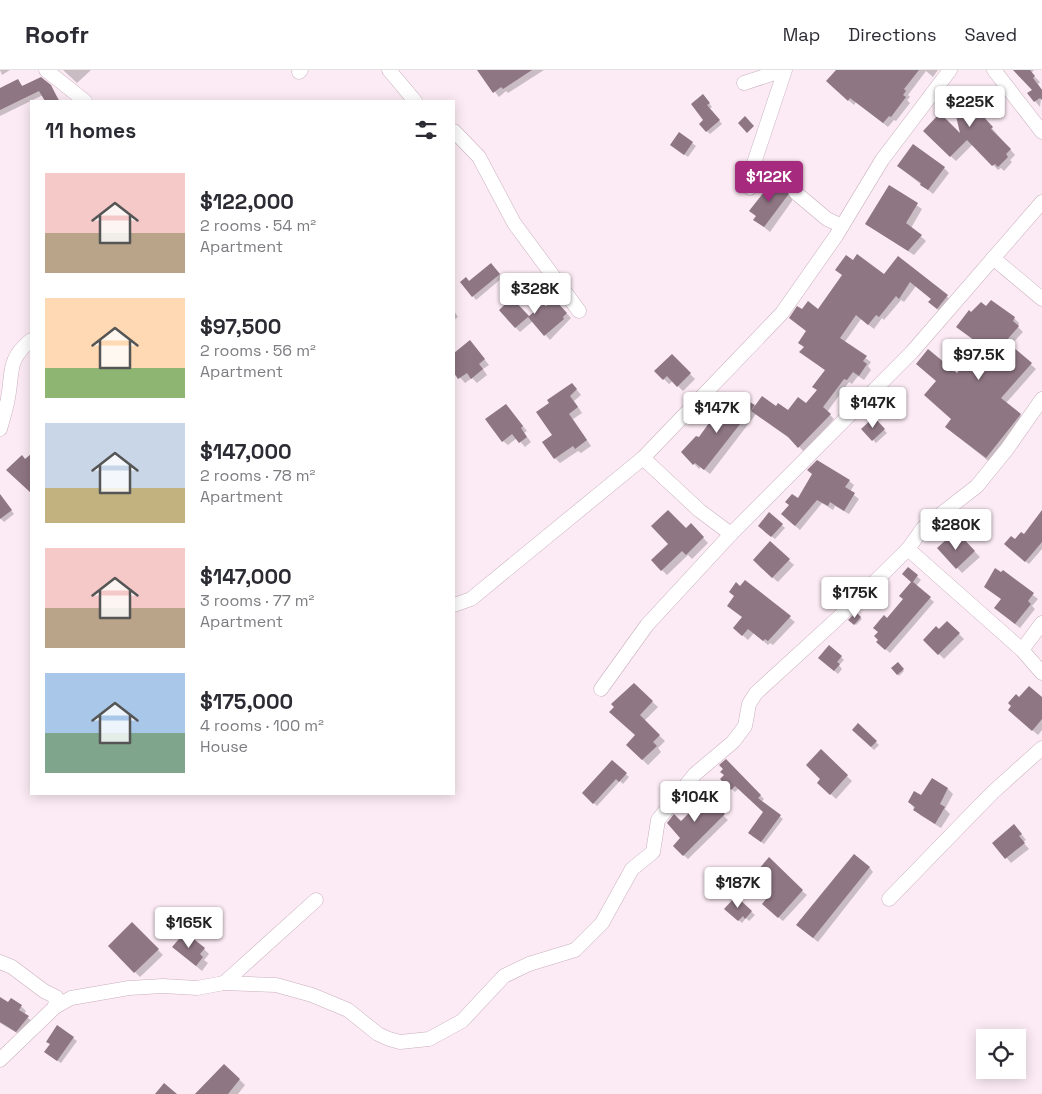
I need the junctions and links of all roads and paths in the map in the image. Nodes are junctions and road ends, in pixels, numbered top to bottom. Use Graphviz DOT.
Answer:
graph roads {
  1 [pos="46,70"];
  2 [pos="389,70"];
  3 [pos="784,70"];
  4 [pos="950,70"];
  5 [pos="994,70"];
  6 [pos="744,83"];
  7 [pos="84,100"];
  8 [pos="414,100"];
  9 [pos="455,132"];
  10 [pos="1042,132"];
  11 [pos="750,188"];
  12 [pos="796,193"];
  13 [pos="1042,202"];
  14 [pos="842,226"];
  15 [pos="993,258"];
  16 [pos="1042,299"];
  17 [pos="579,311"];
  18 [pos="30,341"];
  19 [pos="1042,399"];
  20 [pos="0,429"];
  21 [pos="643,458"];
  22 [pos="731,534"];
  23 [pos="908,549"];
  24 [pos="455,605"];
  25 [pos="1042,623"];
  26 [pos="1022,650"];
  27 [pos="1042,673"];
  28 [pos="601,689"];
  29 [pos="1042,748"];
  30 [pos="889,899"];
  31 [pos="316,900"];
  32 [pos="0,962"];
  33 [pos="224,983"];
  34 [pos="55,1007"];
  35 [pos="0,1060"];
  1 -- 7 [label="street"];
  2 -- 8 [label="street"];
  3 -- 6 [label="street"];
  3 -- 11 [label="street"];
  4 -- 14 [label="street"];
  5 -- 10 [label="street"];
  9 -- 17 [label="street"];
  12 -- 14 [label="street"];
  13 -- 15 [label="street"];
  14 -- 21 [label="street"];
  15 -- 16 [label="street"];
  15 -- 22 [label="street"];
  18 -- 20 [label="street"];
  19 -- 23 [label="street"];
  21 -- 22 [label="street"];
  21 -- 24 [label="street"];
  22 -- 28 [label="street"];
  23 -- 26 [label="street"];
  23 -- 33 [label="street"];
  25 -- 26 [label="street"];
  26 -- 27 [label="street"];
  29 -- 30 [label="street"];
  31 -- 33 [label="street"];
  32 -- 34 [label="street"];
  33 -- 34 [label="street"];
  34 -- 35 [label="street"];
}
